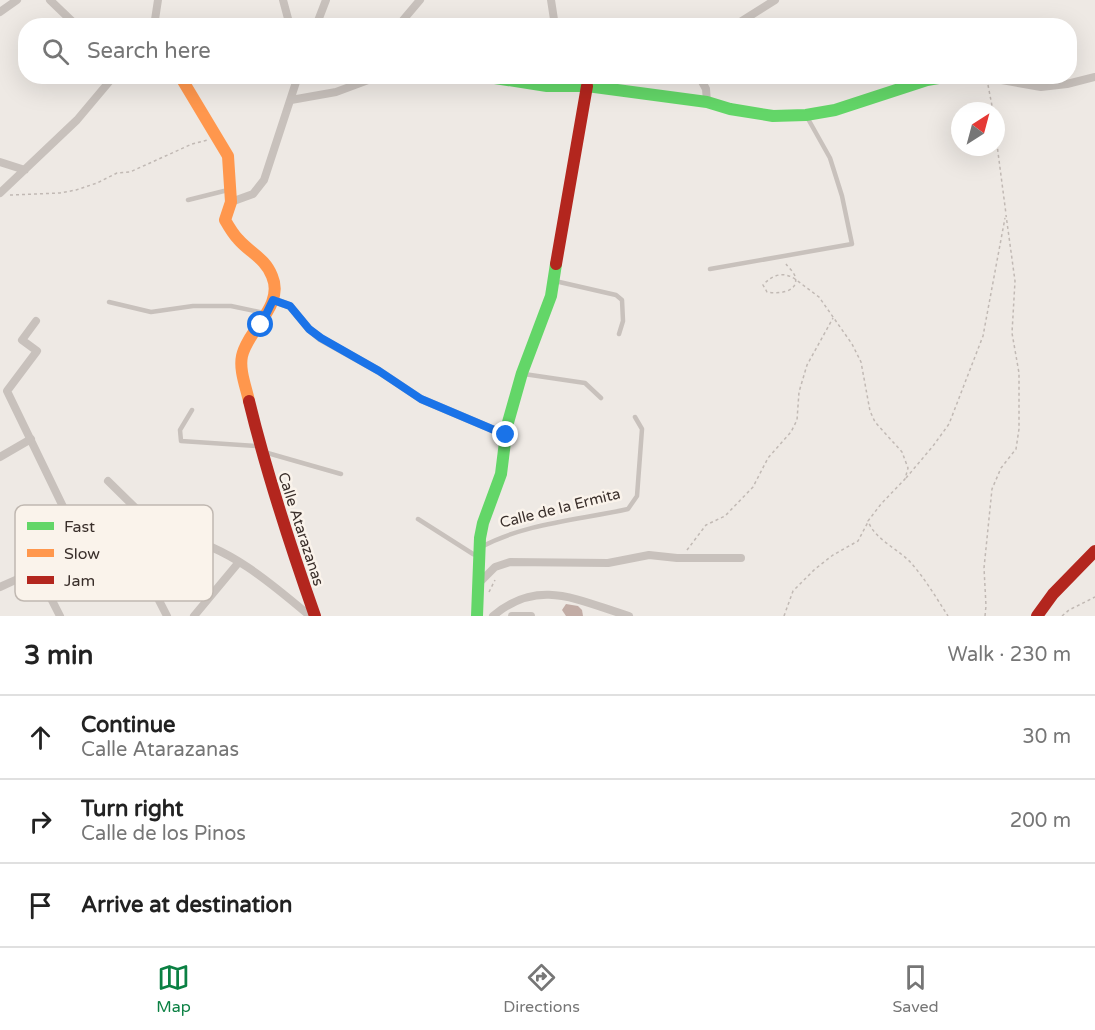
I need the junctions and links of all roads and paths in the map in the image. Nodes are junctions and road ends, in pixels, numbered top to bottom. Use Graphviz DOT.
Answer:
graph roads {
  1 [pos="17,0"];
  2 [pos="50,0"];
  3 [pos="157,0"];
  4 [pos="283,0"];
  5 [pos="326,0"];
  6 [pos="420,0"];
  7 [pos="551,0"];
  8 [pos="775,0"];
  9 [pos="0,12"];
  10 [pos="69,18"];
  11 [pos="155,18"];
  12 [pos="288,18"];
  13 [pos="319,18"];
  14 [pos="405,18"];
  15 [pos="554,18"];
  16 [pos="747,18"];
  17 [pos="1095,77"];
  18 [pos="1077,82"];
  19 [pos="107,84"];
  20 [pos="185,84"];
  21 [pos="296,84"];
  22 [pos="358,84"];
  23 [pos="534,84"];
  24 [pos="570,84"];
  25 [pos="582,84"];
  26 [pos="589,84"];
  27 [pos="703,84"];
  28 [pos="915,84"];
  29 [pos="984,84"];
  30 [pos="1023,84"];
  31 [pos="1067,84"];
  32 [pos="291,100"];
  33 [pos="706,102"];
  34 [pos="990,102"];
  35 [pos="806,115"];
  36 [pos="217,138"];
  37 [pos="998,156"];
  38 [pos="0,162"];
  39 [pos="25,171"];
  40 [pos="2,192"];
  41 [pos="231,196"];
  42 [pos="188,200"];
  43 [pos="1006,215"];
  44 [pos="784,256"];
  45 [pos="710,269"];
  46 [pos="795,279"];
  47 [pos="552,280"];
  48 [pos="273,300"];
  49 [pos="109,302"];
  50 [pos="267,314"];
  51 [pos="833,318"];
  52 [pos="36,321"];
  53 [pos="619,334"];
  54 [pos="522,373"];
  55 [pos="601,398"];
  56 [pos="192,410"];
  57 [pos="634,417"];
  58 [pos="506,435"];
  59 [pos="31,439"];
  60 [pos="261,449"];
  61 [pos="0,457"];
  62 [pos="341,474"];
  63 [pos="905,478"];
  64 [pos="108,481"];
  65 [pos="63,505"];
  66 [pos="132,505"];
  67 [pos="418,519"];
  68 [pos="868,521"];
  69 [pos="213,550"];
  70 [pos="1095,551"];
  71 [pos="479,552"];
  72 [pos="677,558"];
  73 [pos="741,558"];
  74 [pos="239,562"];
  75 [pos="498,575"];
  76 [pos="15,580"];
  77 [pos="478,584"];
  78 [pos="0,586"];
  79 [pos="213,593"];
  80 [pos="488,594"];
  81 [pos="1095,597"];
  82 [pos="52,601"];
  83 [pos="159,601"];
  84 [pos="206,601"];
  85 [pos="309,615"];
  86 [pos="60,616"];
  87 [pos="167,616"];
  88 [pos="194,616"];
  89 [pos="477,616"];
  90 [pos="493,616"];
  91 [pos="512,616"];
  92 [pos="531,616"];
  93 [pos="629,616"];
  94 [pos="784,616"];
  95 [pos="948,616"];
  96 [pos="984,616"];
  97 [pos="1037,616"];
  98 [pos="1062,616"];
  1 -- 9 [label="street"];
  2 -- 10 [label="street"];
  3 -- 11 [label="street"];
  4 -- 12 [label="street"];
  5 -- 13 [label="street"];
  6 -- 14 [label="street"];
  7 -- 15 [label="street"];
  8 -- 16 [label="street"];
  17 -- 18 [label="street"];
  19 -- 39 [label="street"];
  20 -- 36 [label="main road"];
  21 -- 32 [label="street"];
  22 -- 32 [label="street"];
  23 -- 24 [label="main road"];
  25 -- 47 [label="main road, Calle de la Ermita"];
  26 -- 33 [label="main road"];
  27 -- 33 [label="street"];
  28 -- 35 [label="main road"];
  29 -- 34 [label="path"];
  30 -- 31 [label="street"];
  32 -- 41 [label="street"];
  33 -- 35 [label="main road"];
  35 -- 44 [label="lane"];
  36 -- 40 [label="path"];
  36 -- 41 [label="main road"];
  37 -- 43 [label="path"];
  38 -- 39 [label="street"];
  39 -- 40 [label="street"];
  41 -- 42 [label="lane"];
  41 -- 48 [label="main road"];
  43 -- 63 [label="path"];
  43 -- 96 [label="path"];
  44 -- 45 [label="lane"];
  44 -- 46 [label="path"];
  46 -- 46 [label="path"];
  46 -- 51 [label="path"];
  47 -- 53 [label="lane"];
  47 -- 54 [label="main road, Calle de la Ermita"];
  48 -- 50 [label="main road, Calle Atarazanas"];
  48 -- 58 [label="street"];
  49 -- 50 [label="lane"];
  50 -- 60 [label="main road, Calle Atarazanas"];
  51 -- 63 [label="path"];
  51 -- 72 [label="path"];
  52 -- 59 [label="street"];
  54 -- 55 [label="lane"];
  54 -- 58 [label="main road, Calle de la Ermita"];
  56 -- 60 [label="lane, Calle Atarazanas"];
  57 -- 71 [label="lane, Calle de la Ermita"];
  58 -- 71 [label="main road, Calle de la Ermita"];
  59 -- 61 [label="street"];
  59 -- 65 [label="street"];
  60 -- 62 [label="lane, Calle Atarazanas"];
  60 -- 85 [label="main road, Calle Atarazanas"];
  63 -- 68 [label="path"];
  64 -- 66 [label="street"];
  67 -- 71 [label="lane"];
  68 -- 94 [label="path"];
  68 -- 95 [label="path"];
  69 -- 74 [label="street"];
  70 -- 97 [label="main road"];
  71 -- 77 [label="main road, Calle de la Ermita"];
  72 -- 73 [label="street"];
  72 -- 77 [label="street"];
  74 -- 79 [label="street"];
  74 -- 85 [label="street"];
  75 -- 80 [label="path"];
  76 -- 78 [label="street"];
  77 -- 89 [label="main road, Calle de la Ermita"];
  81 -- 98 [label="path"];
  82 -- 86 [label="street"];
  83 -- 87 [label="street"];
  84 -- 88 [label="street"];
  90 -- 93 [label="street"];
  91 -- 92 [label="street"];
}
